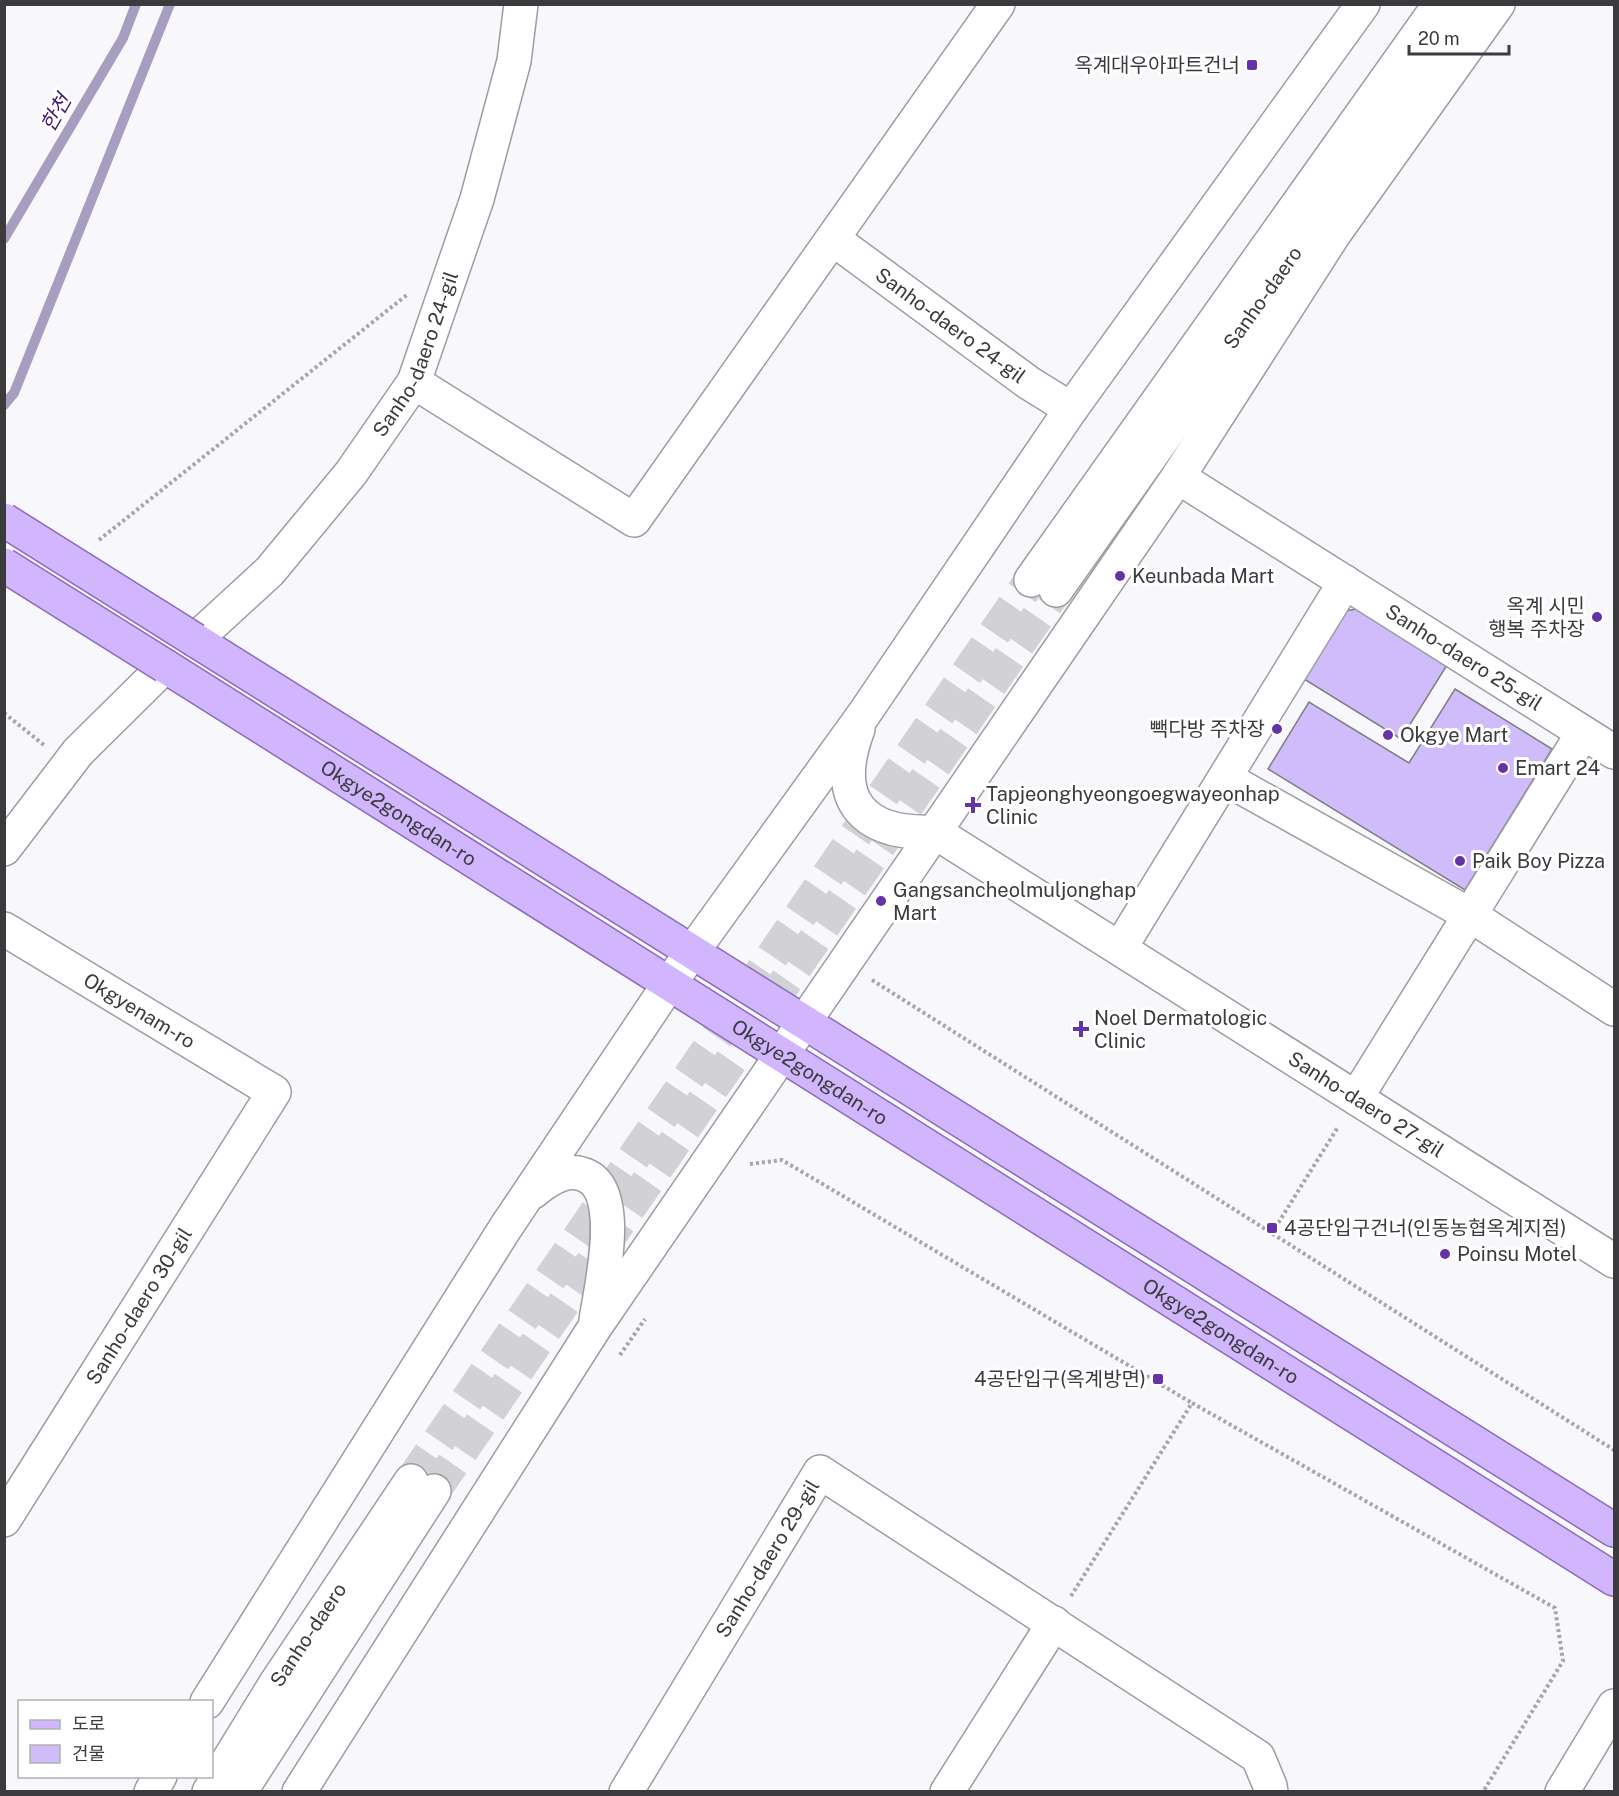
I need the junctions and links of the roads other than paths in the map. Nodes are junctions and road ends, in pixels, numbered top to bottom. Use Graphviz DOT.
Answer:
graph roads {
  1 [pos="521,4"];
  2 [pos="998,4"];
  3 [pos="1363,4"];
  4 [pos="1440,4"];
  5 [pos="1470,4"];
  6 [pos="1498,4"];
  7 [pos="833,238"];
  8 [pos="414,382"];
  9 [pos="1071,409"];
  10 [pos="1178,477"];
  11 [pos="4,520"];
  12 [pos="4,565"];
  13 [pos="1345,582"];
  14 [pos="195,640"];
  15 [pos="165,666"];
  16 [pos="864,714"];
  17 [pos="1583,732"];
  18 [pos="1614,752"];
  19 [pos="1225,778"];
  20 [pos="935,832"];
  21 [pos="4,849"];
  22 [pos="1470,915"];
  23 [pos="4,929"];
  24 [pos="1120,948"];
  25 [pos="691,951"];
  26 [pos="669,984"];
  27 [pos="1614,1009"];
  28 [pos="805,1022"];
  29 [pos="782,1055"];
  30 [pos="274,1092"];
  31 [pos="1356,1098"];
  32 [pos="525,1199"];
  33 [pos="1614,1261"];
  34 [pos="595,1327"];
  35 [pos="4,1520"];
  36 [pos="1614,1530"];
  37 [pos="1614,1579"];
  38 [pos="1054,1623"];
  39 [pos="208,1700"];
  40 [pos="1613,1709"];
  41 [pos="159,1778"];
  42 [pos="151,1791"];
  43 [pos="209,1791"];
  44 [pos="240,1791"];
  45 [pos="298,1791"];
  46 [pos="626,1791"];
  47 [pos="947,1791"];
  48 [pos="1271,1791"];
  49 [pos="1562,1791"];
  1 -- 8 [label="street, Sanho-daero 24-gil"];
  2 -- 7 [label="street"];
  3 -- 9 [label="street"];
  4 -- 5 [label="street, Sanho-daero"];
  6 -- 10 [label="street"];
  7 -- 8 [label="street"];
  7 -- 9 [label="street, Sanho-daero 24-gil"];
  8 -- 14 [label="street, Sanho-daero 24-gil"];
  9 -- 16 [label="street"];
  10 -- 13 [label="street, Sanho-daero 25-gil"];
  10 -- 20 [label="street"];
  11 -- 14 [label="main road, Okgye2gongdan-ro, bridge"];
  12 -- 15 [label="main road, Okgye2gongdan-ro, bridge"];
  13 -- 17 [label="street, Sanho-daero 25-gil"];
  13 -- 19 [label="street"];
  14 -- 25 [label="main road, Okgye2gongdan-ro"];
  15 -- 21 [label="street"];
  15 -- 26 [label="main road, Okgye2gongdan-ro"];
  16 -- 20 [label="street"];
  16 -- 25 [label="street"];
  17 -- 18 [label="street, Sanho-daero 25-gil"];
  17 -- 22 [label="street"];
  19 -- 22 [label="street"];
  19 -- 24 [label="street"];
  20 -- 24 [label="street, Sanho-daero 27-gil"];
  20 -- 28 [label="street"];
  22 -- 27 [label="street"];
  22 -- 31 [label="street"];
  23 -- 30 [label="street, Okgyenam-ro"];
  24 -- 31 [label="street, Sanho-daero 27-gil"];
  25 -- 26 [label="street"];
  25 -- 28 [label="main road, Okgye2gongdan-ro"];
  26 -- 29 [label="main road, Okgye2gongdan-ro"];
  26 -- 32 [label="street"];
  28 -- 29 [label="street"];
  28 -- 36 [label="main road, Okgye2gongdan-ro"];
  29 -- 34 [label="street"];
  29 -- 37 [label="main road, Okgye2gongdan-ro"];
  30 -- 35 [label="street, Sanho-daero 30-gil"];
  31 -- 33 [label="street, Sanho-daero 27-gil"];
  32 -- 34 [label="street"];
  32 -- 39 [label="street"];
  34 -- 45 [label="street"];
  38 -- 46 [label="street, Sanho-daero 29-gil"];
  38 -- 47 [label="street"];
  38 -- 48 [label="street, Sanho-daero 29-gil"];
  40 -- 49 [label="street"];
  41 -- 42 [label="street"];
  43 -- 44 [label="street, Sanho-daero"];
}
